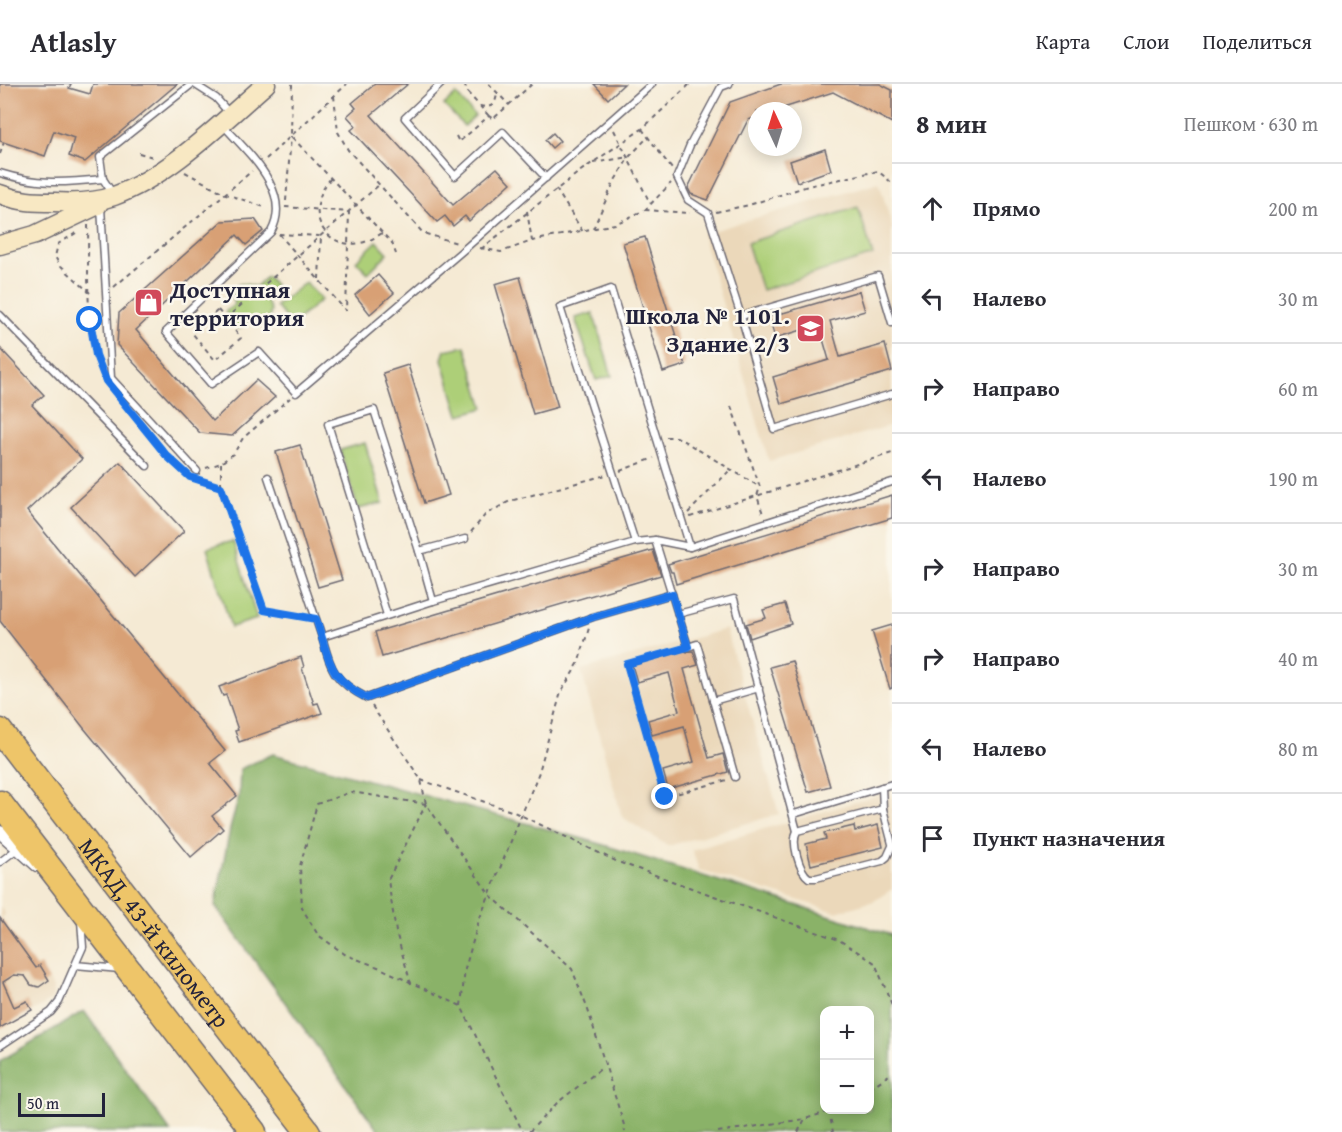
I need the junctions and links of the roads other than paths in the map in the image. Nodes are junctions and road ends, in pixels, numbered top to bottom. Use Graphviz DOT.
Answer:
graph roads {
  1 [pos="193,84"];
  2 [pos="266,84"];
  3 [pos="441,84"];
  4 [pos="652,84"];
  5 [pos="729,84"];
  6 [pos="226,118"];
  7 [pos="0,173"];
  8 [pos="546,178"];
  9 [pos="103,179"];
  10 [pos="0,194"];
  11 [pos="111,202"];
  12 [pos="0,245"];
  13 [pos="0,315"];
  14 [pos="741,316"];
  15 [pos="892,323"];
  16 [pos="892,394"];
  17 [pos="147,466"];
  18 [pos="197,471"];
  19 [pos="268,477"];
  20 [pos="892,482"];
  21 [pos="465,539"];
  22 [pos="656,540"];
  23 [pos="635,542"];
  24 [pos="690,547"];
  25 [pos="419,551"];
  26 [pos="672,594"];
  27 [pos="433,601"];
  28 [pos="678,614"];
  29 [pos="387,615"];
  30 [pos="322,637"];
  31 [pos="759,688"];
  32 [pos="713,701"];
  33 [pos="0,731"];
  34 [pos="735,777"];
  35 [pos="892,784"];
  36 [pos="882,787"];
  37 [pos="0,803"];
  38 [pos="883,809"];
  39 [pos="794,814"];
  40 [pos="797,831"];
  41 [pos="0,832"];
  42 [pos="892,845"];
  43 [pos="17,849"];
  44 [pos="0,862"];
  45 [pos="74,898"];
  46 [pos="75,965"];
  47 [pos="132,971"];
  48 [pos="0,1046"];
  49 [pos="254,1132"];
  50 [pos="308,1132"];
  1 -- 6 [label="lane"];
  1 -- 9 [label="lane"];
  2 -- 6 [label="street"];
  3 -- 8 [label="lane"];
  4 -- 8 [label="lane"];
  5 -- 14 [label="lane"];
  6 -- 8 [label="lane"];
  6 -- 11 [label="street"];
  7 -- 9 [label="lane"];
  9 -- 11 [label="lane"];
  10 -- 11 [label="street"];
  11 -- 12 [label="street"];
  11 -- 18 [label="lane"];
  13 -- 17 [label="lane"];
  14 -- 15 [label="lane"];
  14 -- 16 [label="lane"];
  19 -- 30 [label="lane"];
  20 -- 24 [label="lane"];
  21 -- 25 [label="lane"];
  22 -- 23 [label="lane"];
  22 -- 24 [label="lane"];
  22 -- 26 [label="lane"];
  23 -- 24 [label="lane"];
  23 -- 27 [label="lane"];
  25 -- 27 [label="lane"];
  25 -- 29 [label="lane"];
  26 -- 28 [label="lane"];
  26 -- 30 [label="lane"];
  27 -- 29 [label="lane"];
  28 -- 31 [label="lane"];
  28 -- 32 [label="lane"];
  29 -- 30 [label="lane"];
  31 -- 32 [label="lane"];
  31 -- 39 [label="lane"];
  32 -- 34 [label="lane"];
  33 -- 50 [label="highway, МКАД, 43-й километр"];
  35 -- 36 [label="lane"];
  36 -- 38 [label="lane"];
  36 -- 39 [label="lane"];
  37 -- 45 [label="highway, МКАД, 43-й километр"];
  38 -- 40 [label="lane"];
  38 -- 42 [label="lane"];
  39 -- 40 [label="lane"];
  40 -- 42 [label="lane"];
  41 -- 43 [label="street"];
  43 -- 44 [label="lane"];
  43 -- 45 [label="street"];
  45 -- 46 [label="lane"];
  45 -- 47 [label="highway, МКАД, 43-й километр"];
  46 -- 47 [label="lane"];
  46 -- 48 [label="lane"];
  47 -- 49 [label="highway, МКАД, 43-й километр"];
}
